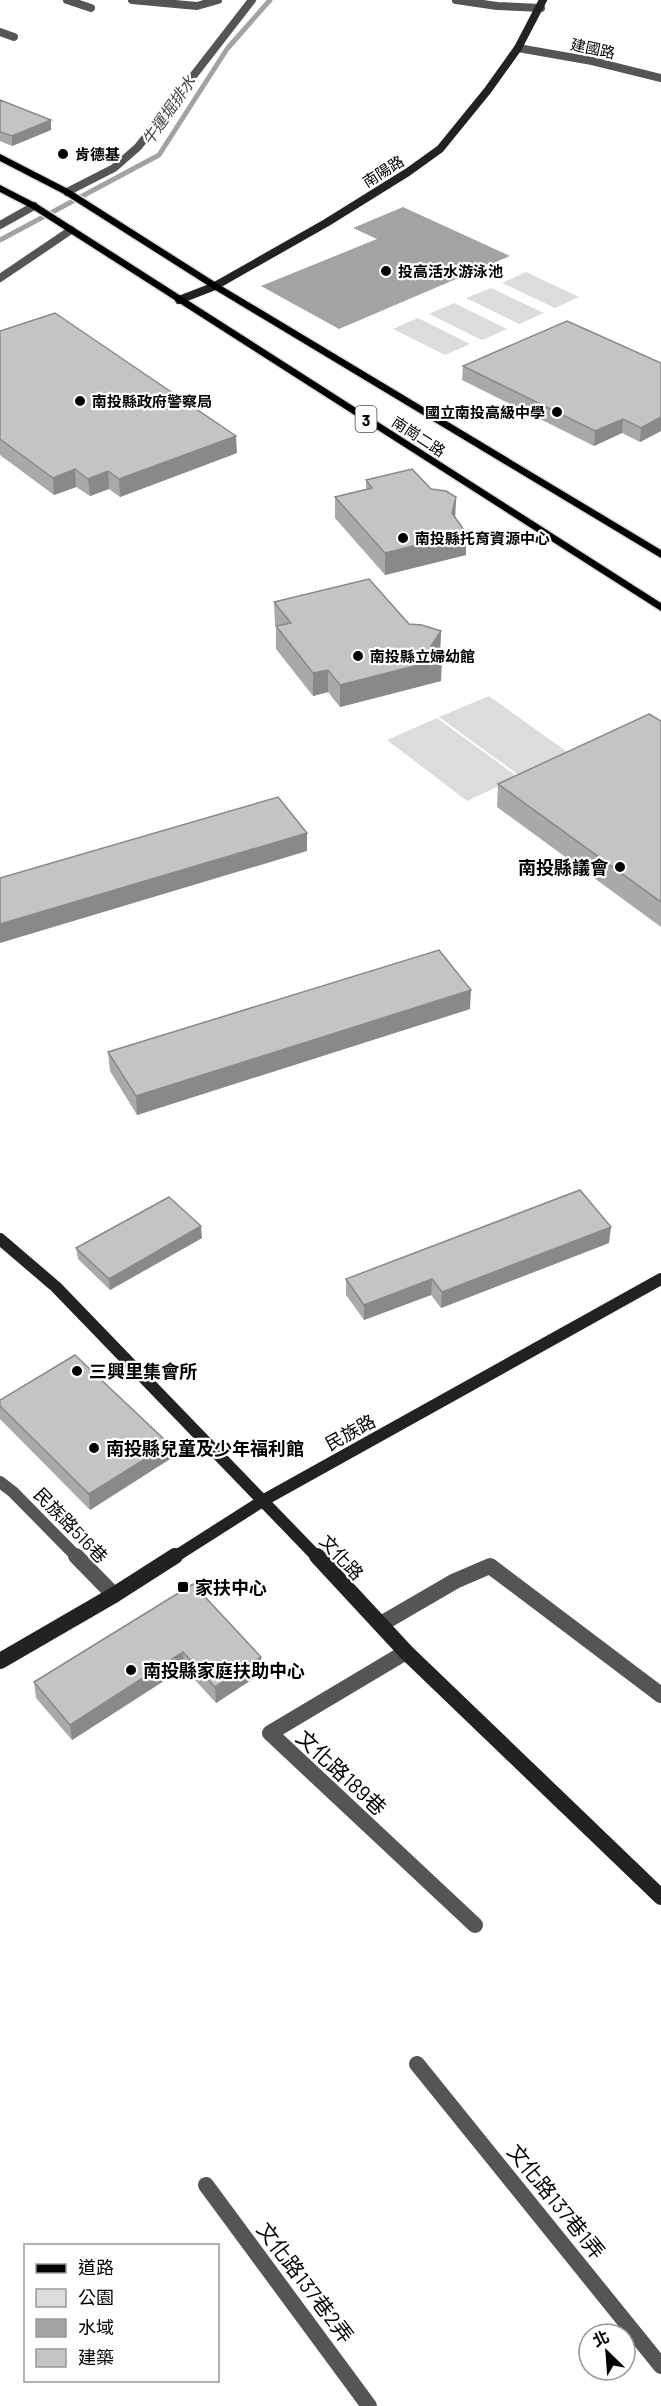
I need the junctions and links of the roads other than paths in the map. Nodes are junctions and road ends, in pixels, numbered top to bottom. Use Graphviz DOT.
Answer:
graph roads {
  1 [pos="67,0"];
  2 [pos="132,0"];
  3 [pos="218,0"];
  4 [pos="252,0"];
  5 [pos="456,0"];
  6 [pos="542,4"];
  7 [pos="91,8"];
  8 [pos="0,32"];
  9 [pos="14,37"];
  10 [pos="518,48"];
  11 [pos="661,78"];
  12 [pos="0,157"];
  13 [pos="0,188"];
  14 [pos="67,192"];
  15 [pos="34,206"];
  16 [pos="0,225"];
  17 [pos="71,230"];
  18 [pos="0,278"];
  19 [pos="215,286"];
  20 [pos="179,300"];
  21 [pos="661,555"];
  22 [pos="661,608"];
  23 [pos="0,1239"];
  24 [pos="661,1279"];
  25 [pos="0,1482"];
  26 [pos="264,1500"];
  27 [pos="114,1595"];
  28 [pos="381,1624"];
  29 [pos="406,1652"];
  30 [pos="0,1661"];
  31 [pos="661,1695"];
  32 [pos="661,1897"];
  33 [pos="475,1925"];
  34 [pos="417,2064"];
  35 [pos="206,2185"];
  36 [pos="661,2366"];
  37 [pos="369,2406"];
  1 -- 7 [label="street"];
  2 -- 3 [label="street"];
  4 -- 14 [label="street"];
  5 -- 6 [label="street"];
  6 -- 10 [label="street, 南陽路"];
  8 -- 9 [label="street"];
  10 -- 11 [label="street, 建國路"];
  10 -- 19 [label="street, 南陽路"];
  12 -- 14 [label="main road, 3"];
  13 -- 15 [label="main road, 3"];
  14 -- 19 [label="main road, 南崗二路 / 3"];
  15 -- 16 [label="street"];
  15 -- 17 [label="main road, 3"];
  17 -- 18 [label="street"];
  17 -- 20 [label="main road, 南崗二路 / 3"];
  19 -- 20 [label="street, 南陽路"];
  19 -- 21 [label="main road, 南崗二路 / 3"];
  20 -- 22 [label="main road, 南崗二路 / 3"];
  23 -- 26 [label="street, 文化路"];
  24 -- 26 [label="street, 民族路"];
  25 -- 27 [label="street, 民族路516巷"];
  26 -- 27 [label="street, 民族路"];
  26 -- 28 [label="street, 文化路"];
  27 -- 30 [label="street, 民族路"];
  28 -- 29 [label="street, 文化路"];
  28 -- 31 [label="street"];
  29 -- 32 [label="street, 文化路"];
  29 -- 33 [label="street, 文化路189巷"];
  34 -- 36 [label="street, 文化路137巷1弄"];
  35 -- 37 [label="street, 文化路137巷2弄"];
}
